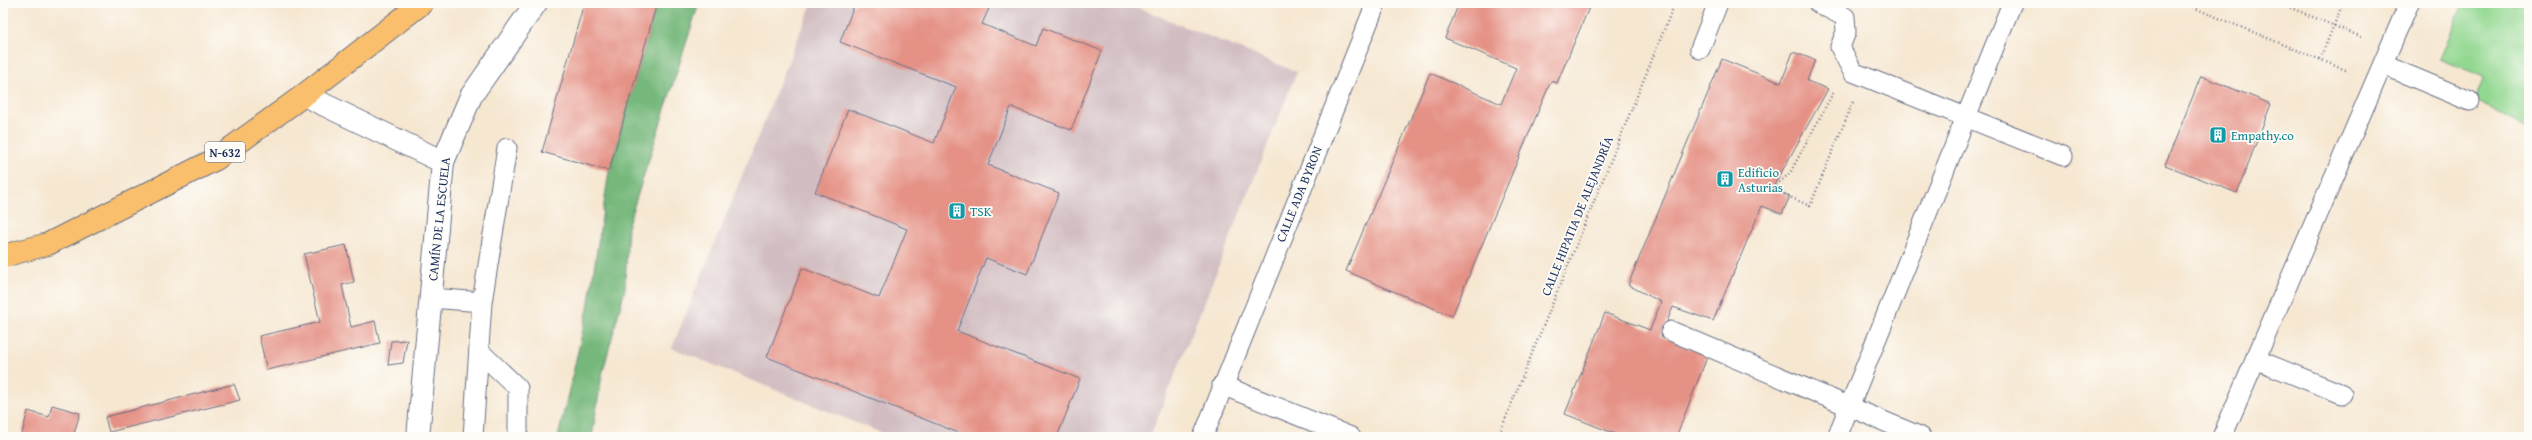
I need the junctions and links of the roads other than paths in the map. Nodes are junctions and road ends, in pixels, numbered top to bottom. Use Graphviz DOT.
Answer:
graph roads {
  1 [pos="422,3"];
  2 [pos="536,3"];
  3 [pos="1376,3"];
  4 [pos="1718,3"];
  5 [pos="1818,3"];
  6 [pos="2012,3"];
  7 [pos="2409,3"];
  8 [pos="1700,49"];
  9 [pos="2384,65"];
  10 [pos="304,95"];
  11 [pos="2470,101"];
  12 [pos="1966,118"];
  13 [pos="507,148"];
  14 [pos="2063,156"];
  15 [pos="443,162"];
  16 [pos="3,256"];
  17 [pos="431,298"];
  18 [pos="482,302"];
  19 [pos="1672,331"];
  20 [pos="478,351"];
  21 [pos="2255,359"];
  22 [pos="1222,385"];
  23 [pos="2342,394"];
  24 [pos="1850,406"];
  25 [pos="418,437"];
  26 [pos="473,437"];
  27 [pos="518,437"];
  28 [pos="1203,437"];
  29 [pos="1351,437"];
  30 [pos="1837,437"];
  31 [pos="1921,437"];
  32 [pos="2222,437"];
  1 -- 10 [label="highway, N-632"];
  2 -- 15 [label="street, CAMÍN DE LA ESCUELA"];
  3 -- 22 [label="lane, CALLE ADA BYRON"];
  4 -- 8 [label="lane"];
  5 -- 12 [label="lane"];
  6 -- 12 [label="lane"];
  7 -- 9 [label="lane"];
  9 -- 11 [label="lane"];
  9 -- 21 [label="lane"];
  10 -- 15 [label="street"];
  10 -- 16 [label="highway, N-632"];
  12 -- 14 [label="lane"];
  12 -- 24 [label="lane"];
  13 -- 18 [label="lane"];
  15 -- 17 [label="street, CAMÍN DE LA ESCUELA"];
  17 -- 18 [label="lane"];
  17 -- 25 [label="street, CAMÍN DE LA ESCUELA"];
  18 -- 20 [label="lane"];
  19 -- 24 [label="lane"];
  20 -- 26 [label="lane"];
  20 -- 27 [label="lane"];
  21 -- 23 [label="lane"];
  21 -- 32 [label="lane"];
  22 -- 28 [label="lane, CALLE ADA BYRON"];
  22 -- 29 [label="lane"];
  24 -- 30 [label="lane"];
  24 -- 31 [label="lane"];
}
